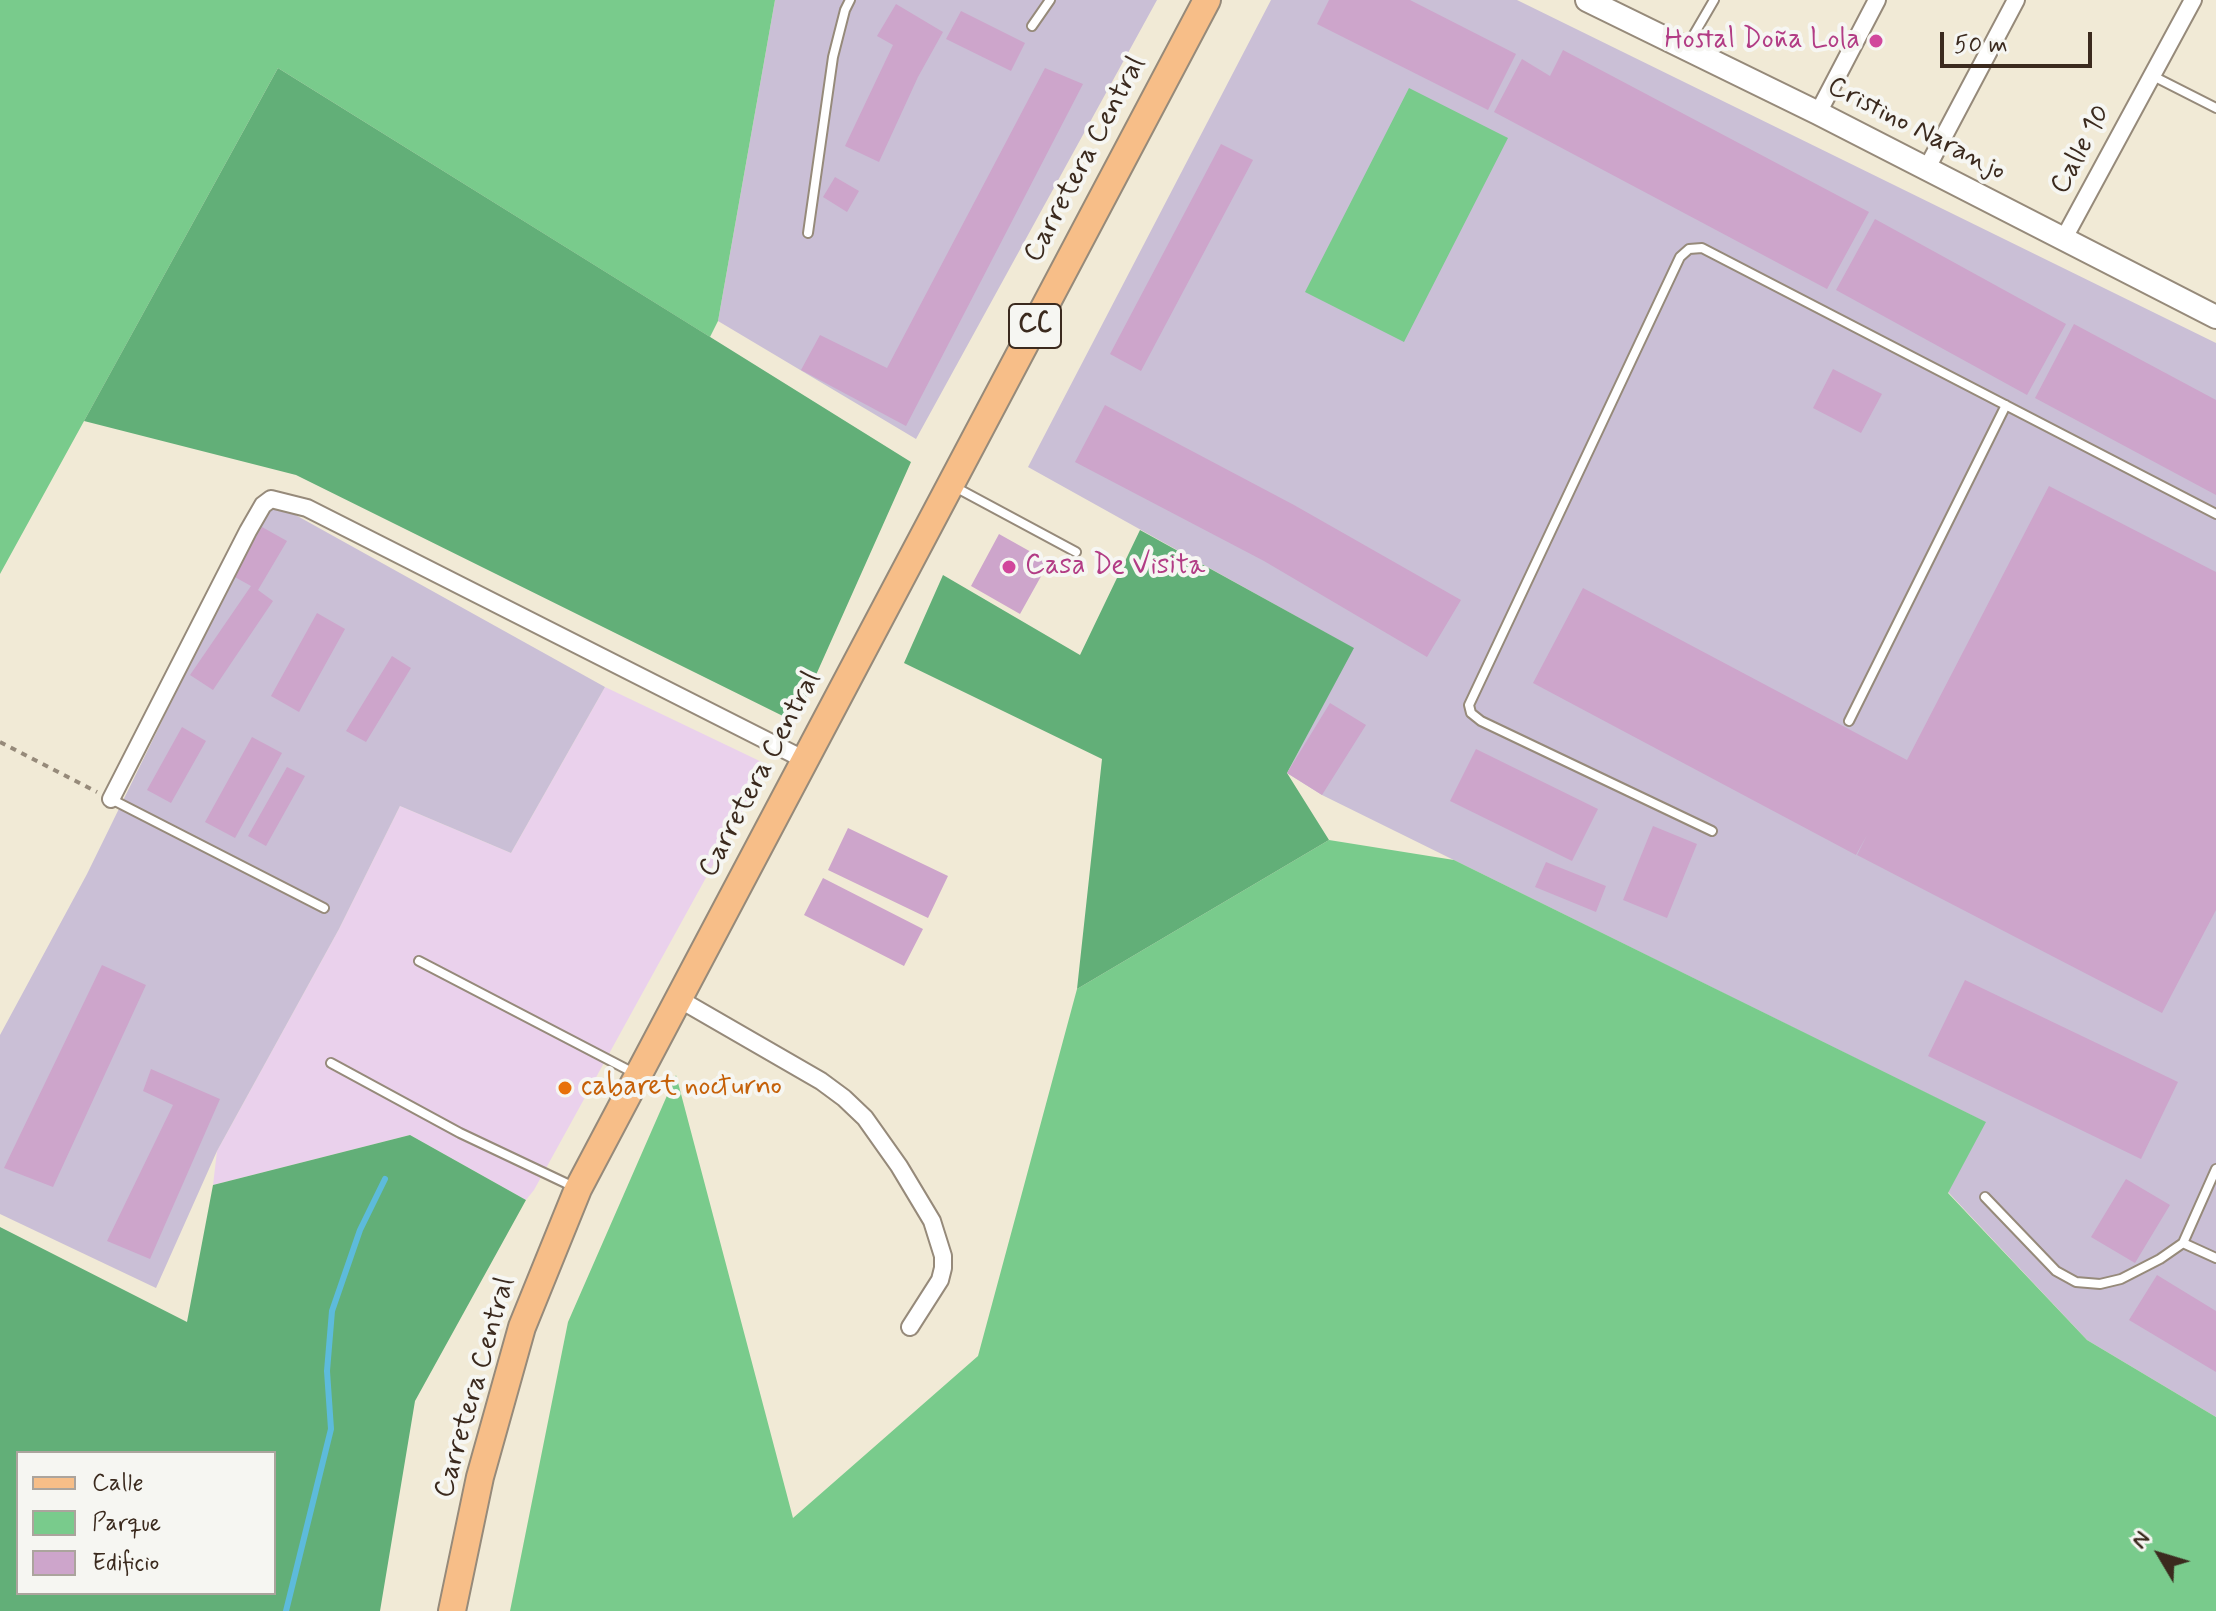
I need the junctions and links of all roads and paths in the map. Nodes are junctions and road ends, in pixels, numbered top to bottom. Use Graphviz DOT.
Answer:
graph roads {
  1 [pos="850,0"];
  2 [pos="1050,0"];
  3 [pos="1207,0"];
  4 [pos="1587,0"];
  5 [pos="1714,0"];
  6 [pos="1877,0"];
  7 [pos="2016,0"];
  8 [pos="2193,0"];
  9 [pos="1032,26"];
  10 [pos="1686,48"];
  11 [pos="2152,75"];
  12 [pos="2216,108"];
  13 [pos="1818,113"];
  14 [pos="1927,168"];
  15 [pos="808,233"];
  16 [pos="2063,240"];
  17 [pos="2216,317"];
  18 [pos="2006,405"];
  19 [pos="951,485"];
  20 [pos="2216,514"];
  21 [pos="1076,552"];
  22 [pos="1849,721"];
  23 [pos="0,742"];
  24 [pos="805,760"];
  25 [pos="111,799"];
  26 [pos="1712,831"];
  27 [pos="324,908"];
  28 [pos="419,961"];
  29 [pos="679,999"];
  30 [pos="331,1063"];
  31 [pos="638,1076"];
  32 [pos="2216,1169"];
  33 [pos="578,1189"];
  34 [pos="1985,1197"];
  35 [pos="2183,1243"];
  36 [pos="2216,1258"];
  37 [pos="910,1327"];
  38 [pos="452,1611"];
  1 -- 15 [label="lane"];
  2 -- 9 [label="lane"];
  3 -- 19 [label="main road, Carretera Central / CC"];
  4 -- 10 [label="street, Cristino Naranjo"];
  5 -- 10 [label="lane"];
  6 -- 13 [label="street"];
  7 -- 14 [label="street"];
  8 -- 11 [label="street, Calle 10"];
  10 -- 13 [label="street, Cristino Naranjo"];
  11 -- 12 [label="lane"];
  11 -- 16 [label="street, Calle 10"];
  13 -- 14 [label="street, Cristino Naranjo"];
  14 -- 16 [label="street, Cristino Naranjo"];
  16 -- 17 [label="street, Cristino Naranjo"];
  18 -- 20 [label="lane"];
  18 -- 22 [label="lane"];
  18 -- 26 [label="lane"];
  19 -- 21 [label="lane"];
  19 -- 24 [label="main road, Carretera Central / CC"];
  23 -- 25 [label="path"];
  24 -- 25 [label="street"];
  24 -- 29 [label="main road, Carretera Central / CC"];
  25 -- 27 [label="lane"];
  28 -- 31 [label="lane"];
  29 -- 31 [label="main road, Carretera Central / CC"];
  29 -- 37 [label="street"];
  30 -- 33 [label="lane"];
  31 -- 33 [label="main road, Carretera Central / CC"];
  32 -- 35 [label="lane"];
  33 -- 38 [label="main road, Carretera Central / CC"];
  34 -- 35 [label="lane"];
  35 -- 36 [label="lane"];
}
